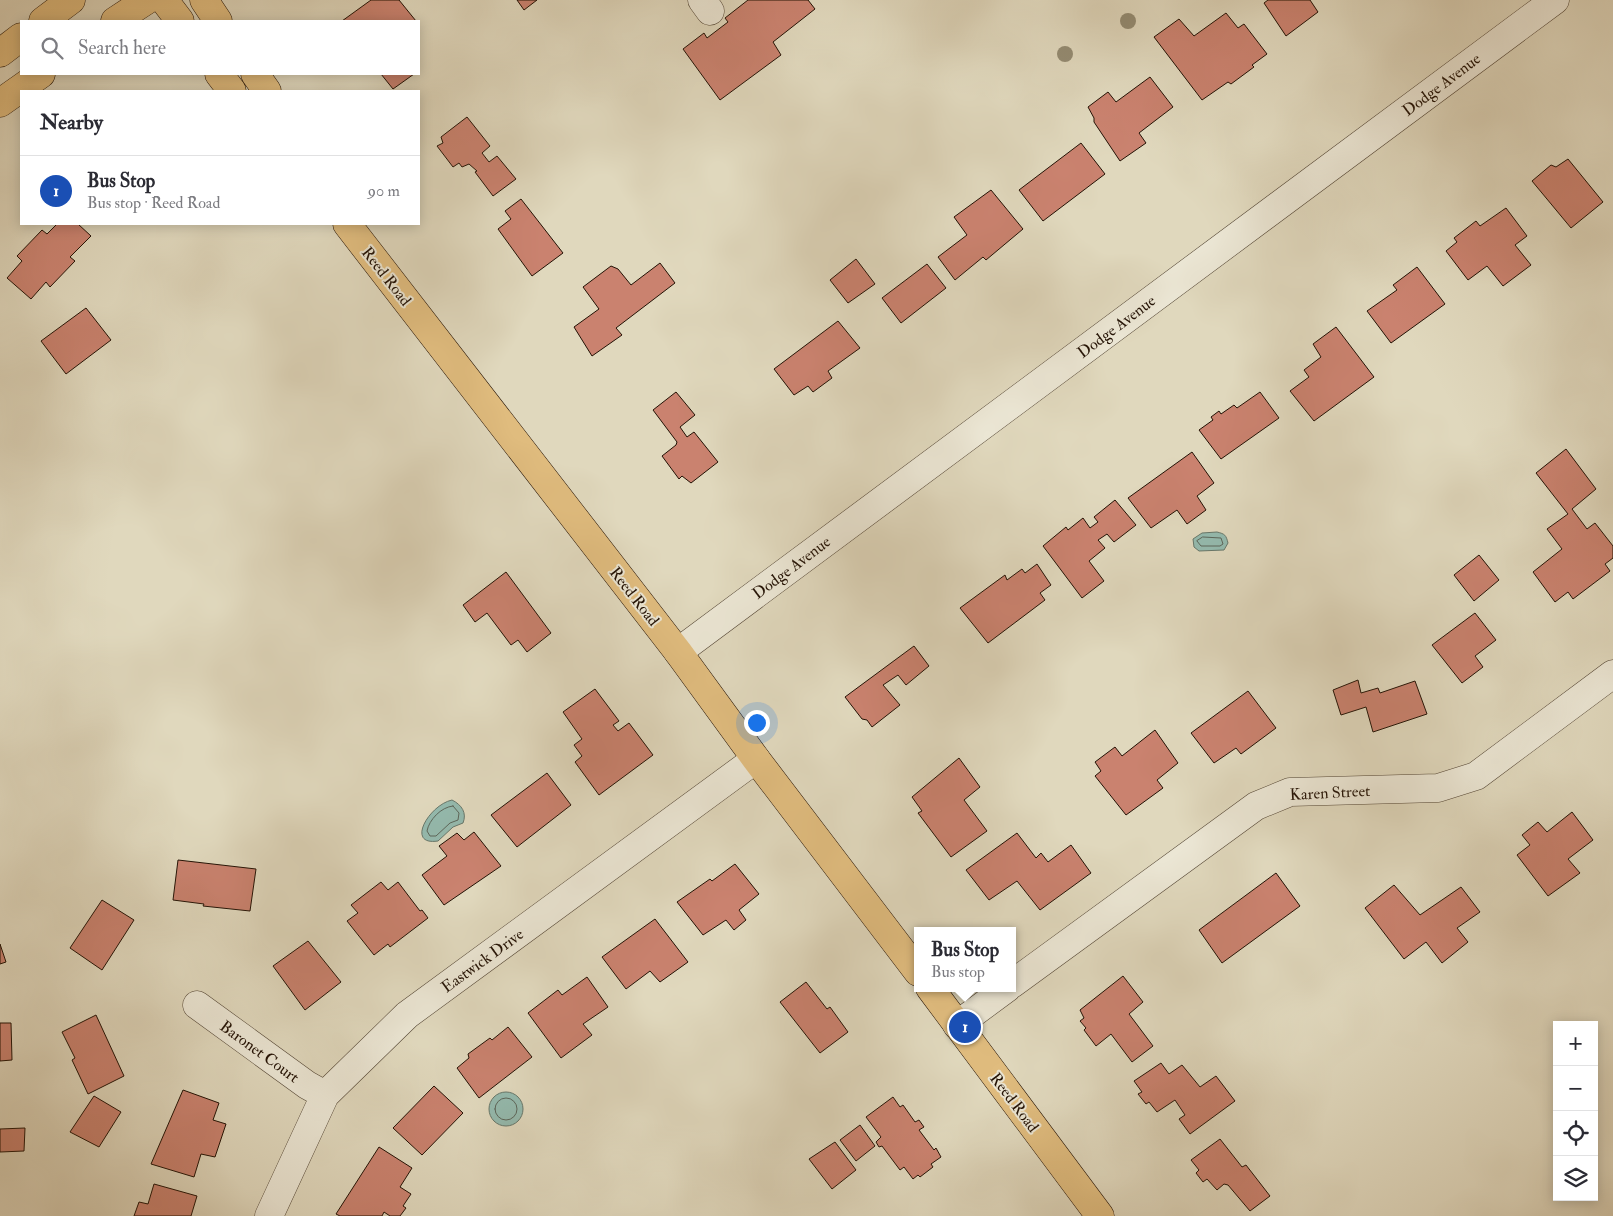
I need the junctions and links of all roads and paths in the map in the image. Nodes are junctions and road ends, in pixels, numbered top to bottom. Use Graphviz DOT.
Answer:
graph roads {
  1 [pos="71,0"];
  2 [pos="147,0"];
  3 [pos="164,0"];
  4 [pos="204,0"];
  5 [pos="1555,0"];
  6 [pos="44,20"];
  7 [pos="117,20"];
  8 [pos="179,20"];
  9 [pos="217,20"];
  10 [pos="20,38"];
  11 [pos="0,54"];
  12 [pos="40,75"];
  13 [pos="220,75"];
  14 [pos="255,75"];
  15 [pos="231,90"];
  16 [pos="266,90"];
  17 [pos="0,103"];
  18 [pos="348,225"];
  19 [pos="678,652"];
  20 [pos="1613,674"];
  21 [pos="756,759"];
  22 [pos="914,967"];
  23 [pos="1016,981"];
  24 [pos="933,992"];
  25 [pos="1002,992"];
  26 [pos="197,1005"];
  27 [pos="957,1025"];
  28 [pos="325,1095"];
  29 [pos="269,1216"];
  30 [pos="1100,1216"];
  1 -- 6 [label="main road"];
  2 -- 7 [label="main road"];
  3 -- 8 [label="main road"];
  4 -- 9 [label="main road"];
  5 -- 19 [label="street, Dodge Avenue"];
  10 -- 11 [label="main road"];
  12 -- 17 [label="main road"];
  13 -- 15 [label="main road"];
  14 -- 16 [label="main road"];
  18 -- 19 [label="main road, Reed Road"];
  19 -- 21 [label="main road, Reed Road"];
  20 -- 23 [label="street, Karen Street"];
  21 -- 22 [label="main road, Reed Road"];
  21 -- 28 [label="street, Eastwick Drive"];
  24 -- 27 [label="main road, Reed Road"];
  25 -- 27 [label="street"];
  26 -- 28 [label="street, Baronet Court"];
  27 -- 30 [label="main road, Reed Road"];
  28 -- 29 [label="street, Eastwick Drive"];
}
